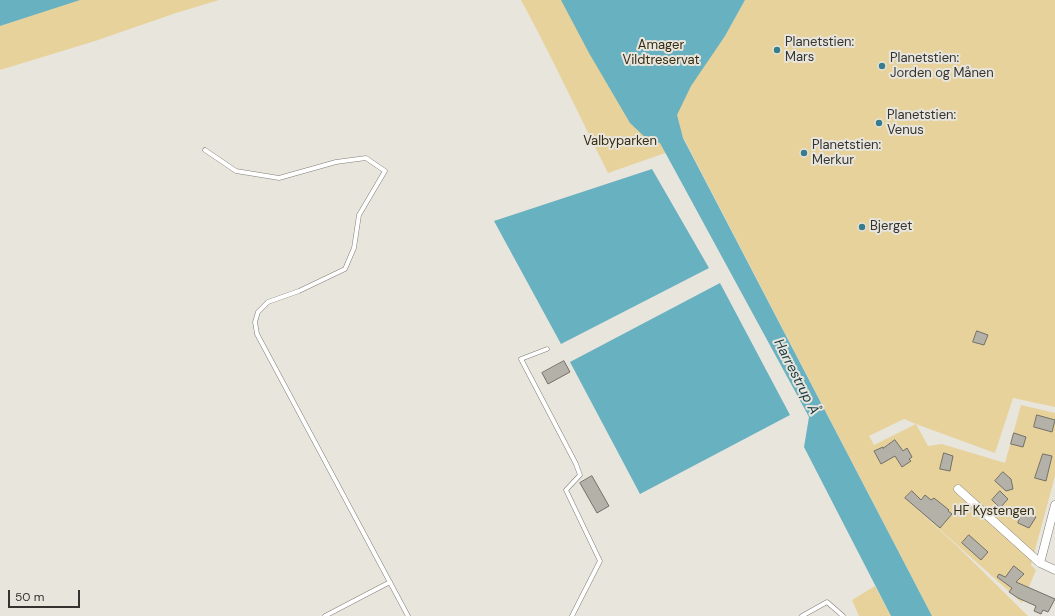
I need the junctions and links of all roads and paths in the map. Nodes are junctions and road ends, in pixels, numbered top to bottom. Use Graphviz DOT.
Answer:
graph roads {
  1 [pos="205,150"];
  2 [pos="547,349"];
  3 [pos="958,489"];
  4 [pos="1055,505"];
  5 [pos="1040,563"];
  6 [pos="1055,570"];
  7 [pos="390,582"];
  8 [pos="325,616"];
  9 [pos="408,616"];
  10 [pos="572,616"];
  11 [pos="802,616"];
  12 [pos="843,616"];
  1 -- 7 [label="lane"];
  2 -- 10 [label="lane"];
  3 -- 5 [label="street"];
  4 -- 5 [label="street"];
  5 -- 6 [label="street"];
  7 -- 8 [label="lane"];
  7 -- 9 [label="lane"];
  11 -- 12 [label="lane"];
}
